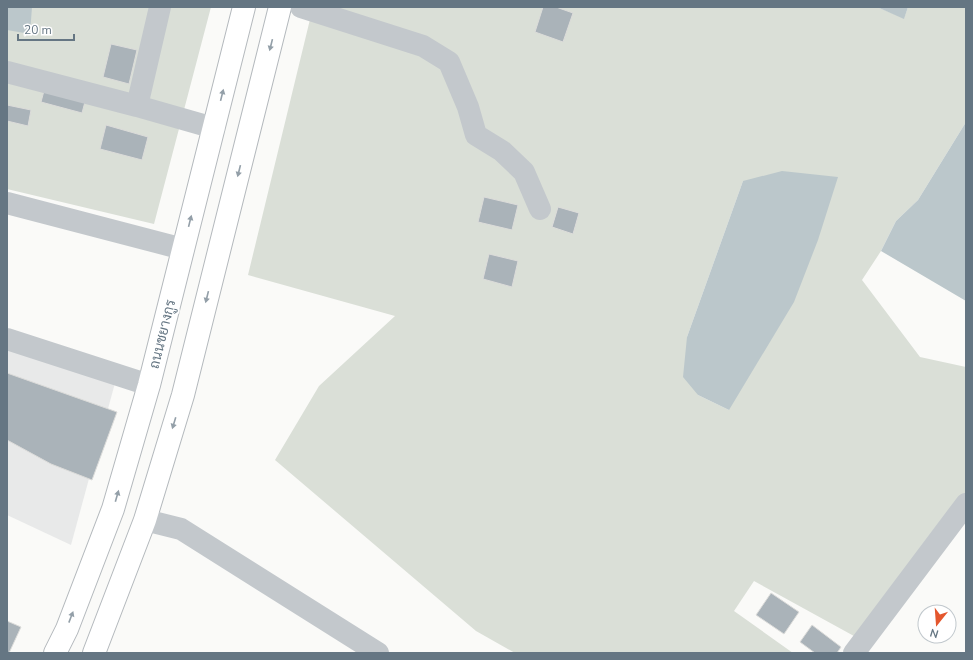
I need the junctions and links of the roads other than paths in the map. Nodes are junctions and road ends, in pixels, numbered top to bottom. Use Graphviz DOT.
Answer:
graph roads {
  1 [pos="160,7"];
  2 [pos="244,7"];
  3 [pos="280,7"];
  4 [pos="300,7"];
  5 [pos="7,72"];
  6 [pos="137,106"];
  7 [pos="214,128"];
  8 [pos="7,203"];
  9 [pos="540,209"];
  10 [pos="183,249"];
  11 [pos="7,339"];
  12 [pos="149,385"];
  13 [pos="966,504"];
  14 [pos="145,520"];
  15 [pos="56,653"];
  16 [pos="94,653"];
  17 [pos="378,653"];
  18 [pos="854,653"];
  1 -- 6 [label="street"];
  7 -- 2 [label="highway, ถนนชยางกูร, one-way"];
  3 -- 14 [label="highway, one-way"];
  4 -- 9 [label="street"];
  5 -- 6 [label="street"];
  6 -- 7 [label="street"];
  10 -- 7 [label="highway, ถนนชยางกูร, one-way"];
  8 -- 10 [label="street"];
  10 -- 12 [label="highway, ถนนชยางกูร"];
  11 -- 12 [label="street"];
  15 -- 12 [label="highway, ถนนชยางกูร, one-way"];
  13 -- 18 [label="street"];
  14 -- 16 [label="highway"];
  14 -- 17 [label="street"];
}
